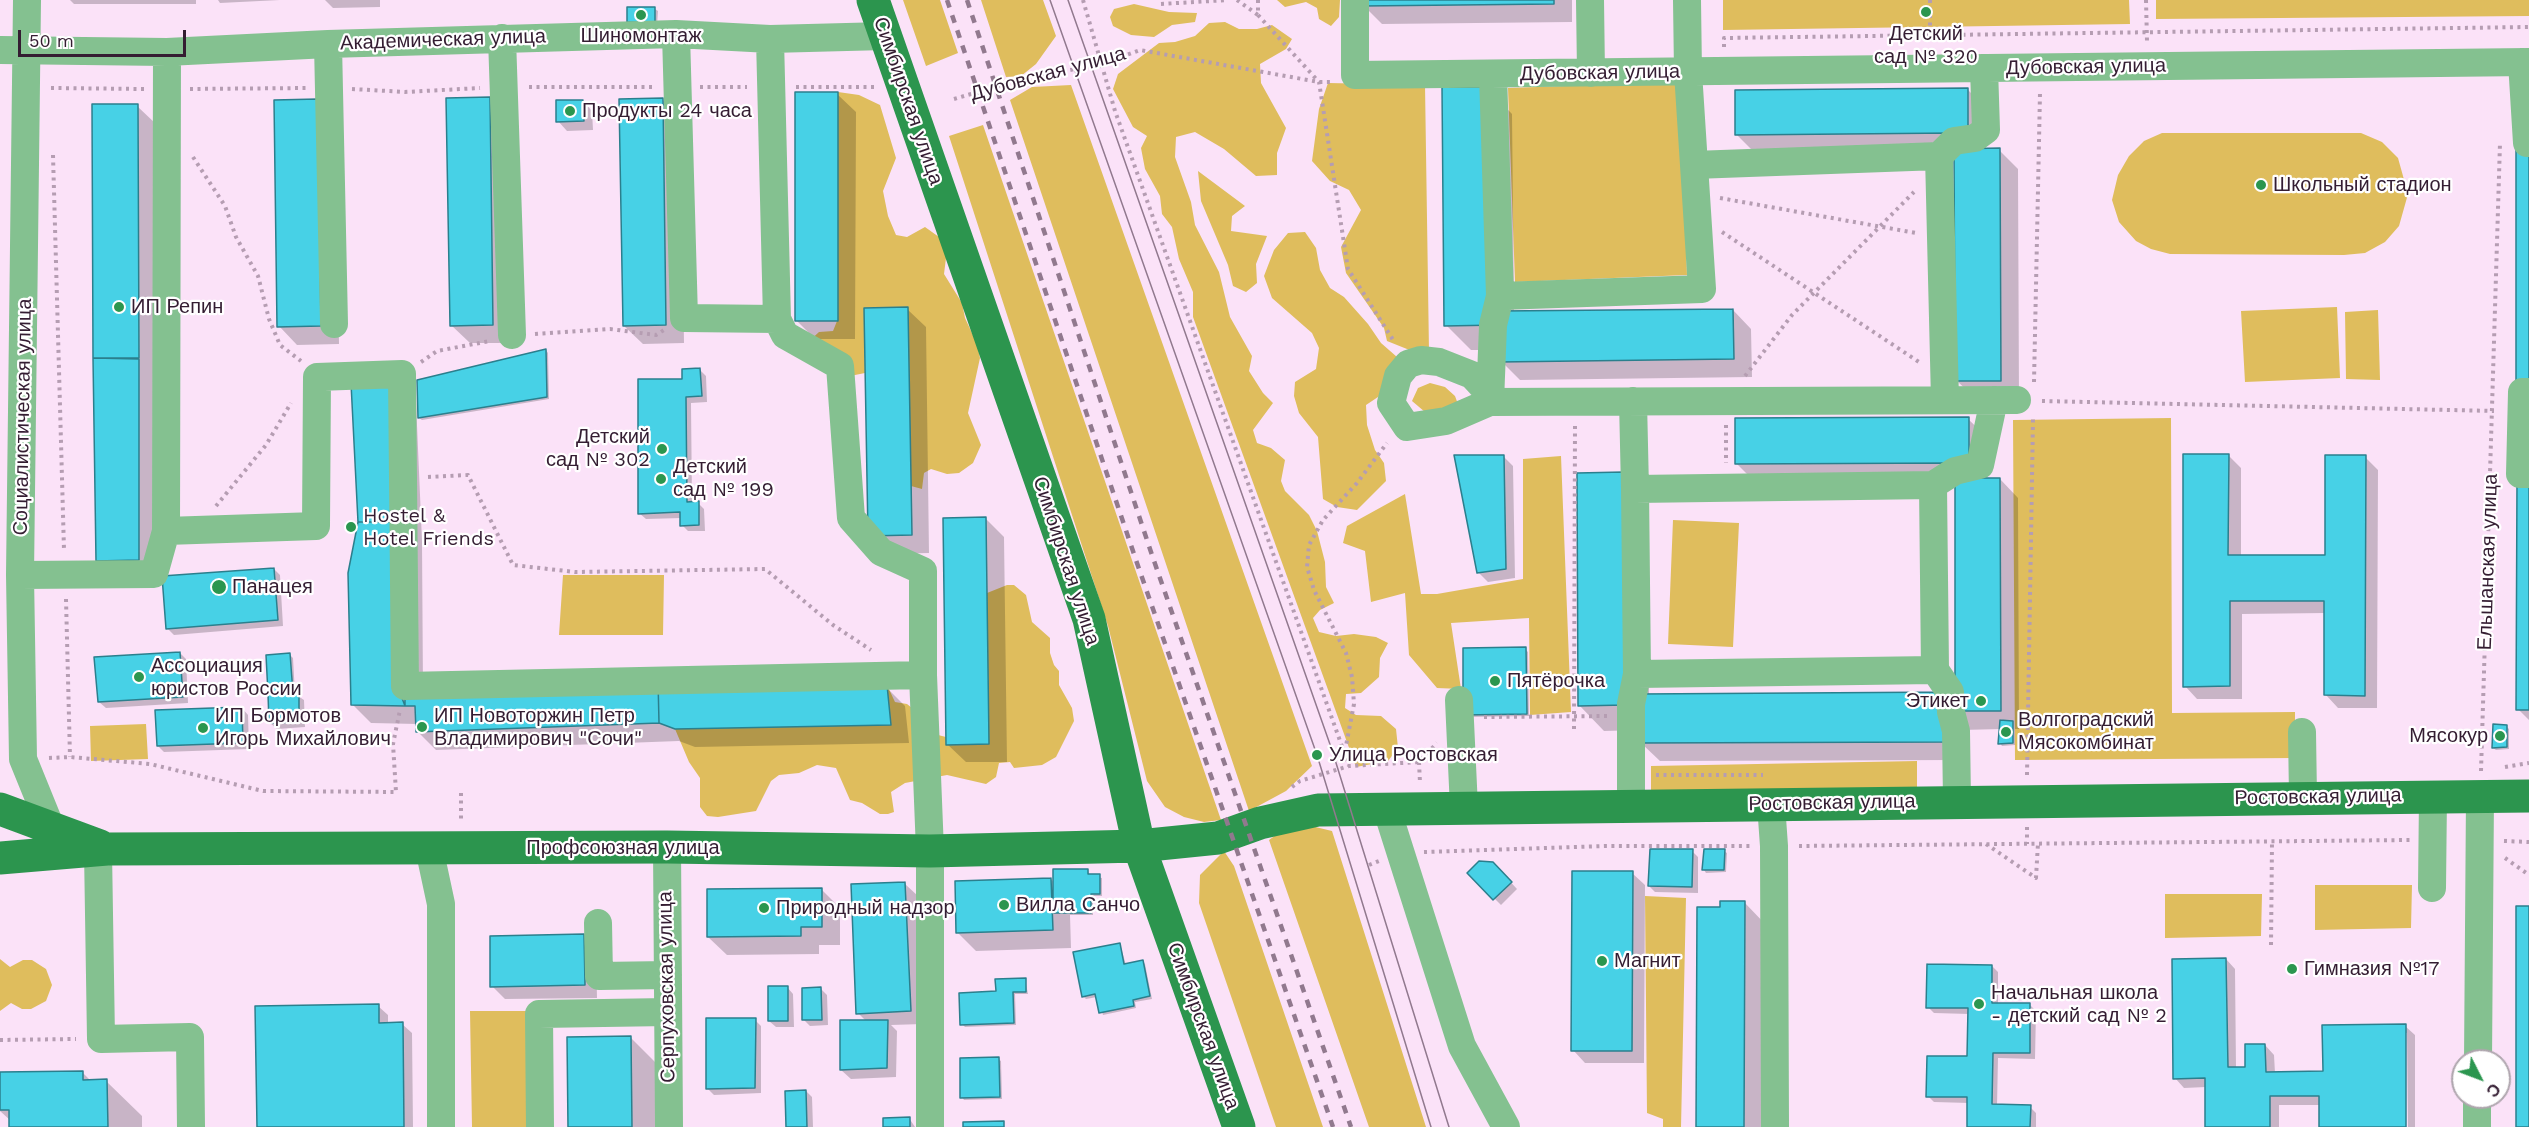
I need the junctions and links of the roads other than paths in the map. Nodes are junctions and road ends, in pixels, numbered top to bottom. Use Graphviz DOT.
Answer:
graph roads {
  1 [pos="27,0"];
  2 [pos="873,0"];
  3 [pos="1355,0"];
  4 [pos="1590,0"];
  5 [pos="1687,0"];
  6 [pos="676,34"];
  7 [pos="885,36"];
  8 [pos="502,38"];
  9 [pos="770,39"];
  10 [pos="328,44"];
  11 [pos="28,49"];
  12 [pos="0,50"];
  13 [pos="167,52"];
  14 [pos="2525,62"];
  15 [pos="1984,68"];
  16 [pos="1688,72"];
  17 [pos="1591,73"];
  18 [pos="1493,74"];
  19 [pos="2529,143"];
  20 [pos="1939,161"];
  21 [pos="1694,165"];
  22 [pos="1500,296"];
  23 [pos="777,319"];
  24 [pos="334,324"];
  25 [pos="512,335"];
  26 [pos="1945,390"];
  27 [pos="2529,392"];
  28 [pos="1633,401"];
  29 [pos="1491,402"];
  30 [pos="2529,474"];
  31 [pos="1933,485"];
  32 [pos="1635,489"];
  33 [pos="166,531"];
  34 [pos="21,575"];
  35 [pos="1935,670"];
  36 [pos="1637,674"];
  37 [pos="916,675"];
  38 [pos="1459,700"];
  39 [pos="2302,732"];
  40 [pos="2480,777"];
  41 [pos="1771,789"];
  42 [pos="1631,791"];
  43 [pos="2433,796"];
  44 [pos="2529,796"];
  45 [pos="2303,797"];
  46 [pos="1957,801"];
  47 [pos="1464,808"];
  48 [pos="0,809"];
  49 [pos="1387,810"];
  50 [pos="51,828"];
  51 [pos="1139,846"];
  52 [pos="667,847"];
  53 [pos="429,848"];
  54 [pos="103,850"];
  55 [pos="930,851"];
  56 [pos="0,858"];
  57 [pos="2432,888"];
  58 [pos="598,923"];
  59 [pos="668,975"];
  60 [pos="668,1012"];
  61 [pos="2478,1049"];
  62 [pos="2477,1109"];
  63 [pos="191,1127"];
  64 [pos="441,1127"];
  65 [pos="540,1127"];
  66 [pos="669,1127"];
  67 [pos="930,1127"];
  68 [pos="1239,1127"];
  69 [pos="1506,1127"];
  70 [pos="1775,1127"];
  71 [pos="2477,1127"];
  1 -- 11 [label="street, Социалистическая улица"];
  2 -- 7 [label="main road, Симбирская улица"];
  3 -- 18 [label="street, Дубовская улица"];
  4 -- 17 [label="street"];
  5 -- 16 [label="street"];
  6 -- 8 [label="street, Академическая улица"];
  6 -- 9 [label="street, Академическая улица"];
  6 -- 23 [label="street"];
  7 -- 9 [label="street, Академическая улица"];
  7 -- 51 [label="main road, Симбирская улица"];
  8 -- 10 [label="street, Академическая улица"];
  8 -- 25 [label="street"];
  9 -- 23 [label="street"];
  10 -- 13 [label="street, Академическая улица"];
  10 -- 24 [label="street"];
  11 -- 12 [label="street, Академическая улица"];
  11 -- 13 [label="street, Академическая улица"];
  11 -- 34 [label="street, Социалистическая улица"];
  13 -- 33 [label="street"];
  14 -- 15 [label="street, Дубовская улица"];
  14 -- 19 [label="street"];
  15 -- 16 [label="street, Дубовская улица"];
  15 -- 20 [label="street"];
  16 -- 17 [label="street, Дубовская улица"];
  16 -- 21 [label="street"];
  17 -- 18 [label="street, Дубовская улица"];
  18 -- 22 [label="street"];
  20 -- 21 [label="street"];
  20 -- 26 [label="street"];
  21 -- 22 [label="street"];
  22 -- 29 [label="street"];
  23 -- 37 [label="street"];
  26 -- 28 [label="street"];
  26 -- 31 [label="street"];
  27 -- 30 [label="street"];
  28 -- 29 [label="street"];
  28 -- 32 [label="street"];
  29 -- 29 [label="street"];
  31 -- 32 [label="street"];
  31 -- 35 [label="street"];
  32 -- 36 [label="street"];
  33 -- 34 [label="street"];
  33 -- 37 [label="street"];
  34 -- 50 [label="street, Социалистическая улица"];
  35 -- 36 [label="street"];
  35 -- 46 [label="street"];
  36 -- 42 [label="street"];
  37 -- 55 [label="street"];
  38 -- 47 [label="street"];
  39 -- 45 [label="street"];
  40 -- 43 [label="main road, Ростовская улица"];
  40 -- 44 [label="main road, Ростовская улица"];
  40 -- 61 [label="street"];
  41 -- 42 [label="main road, Ростовская улица"];
  41 -- 46 [label="main road, Ростовская улица"];
  41 -- 70 [label="street"];
  42 -- 47 [label="main road, Ростовская улица"];
  43 -- 45 [label="main road, Ростовская улица"];
  43 -- 57 [label="street"];
  45 -- 46 [label="main road, Ростовская улица"];
  47 -- 49 [label="main road, Ростовская улица"];
  48 -- 50 [label="main road, Профсоюзная улица"];
  49 -- 51 [label="main road, Ростовская улица"];
  49 -- 69 [label="street"];
  50 -- 54 [label="main road, Профсоюзная улица"];
  51 -- 55 [label="main road, Профсоюзная улица"];
  51 -- 68 [label="main road, Симбирская улица"];
  52 -- 53 [label="main road, Профсоюзная улица"];
  52 -- 55 [label="main road, Профсоюзная улица"];
  52 -- 59 [label="street, Серпуховская улица"];
  53 -- 54 [label="main road, Профсоюзная улица"];
  53 -- 64 [label="street"];
  54 -- 56 [label="main road, Профсоюзная улица"];
  54 -- 63 [label="street"];
  55 -- 67 [label="street"];
  58 -- 59 [label="street"];
  59 -- 60 [label="street, Серпуховская улица"];
  60 -- 65 [label="street"];
  60 -- 66 [label="street, Серпуховская улица"];
  62 -- 71 [label="street"];
}
